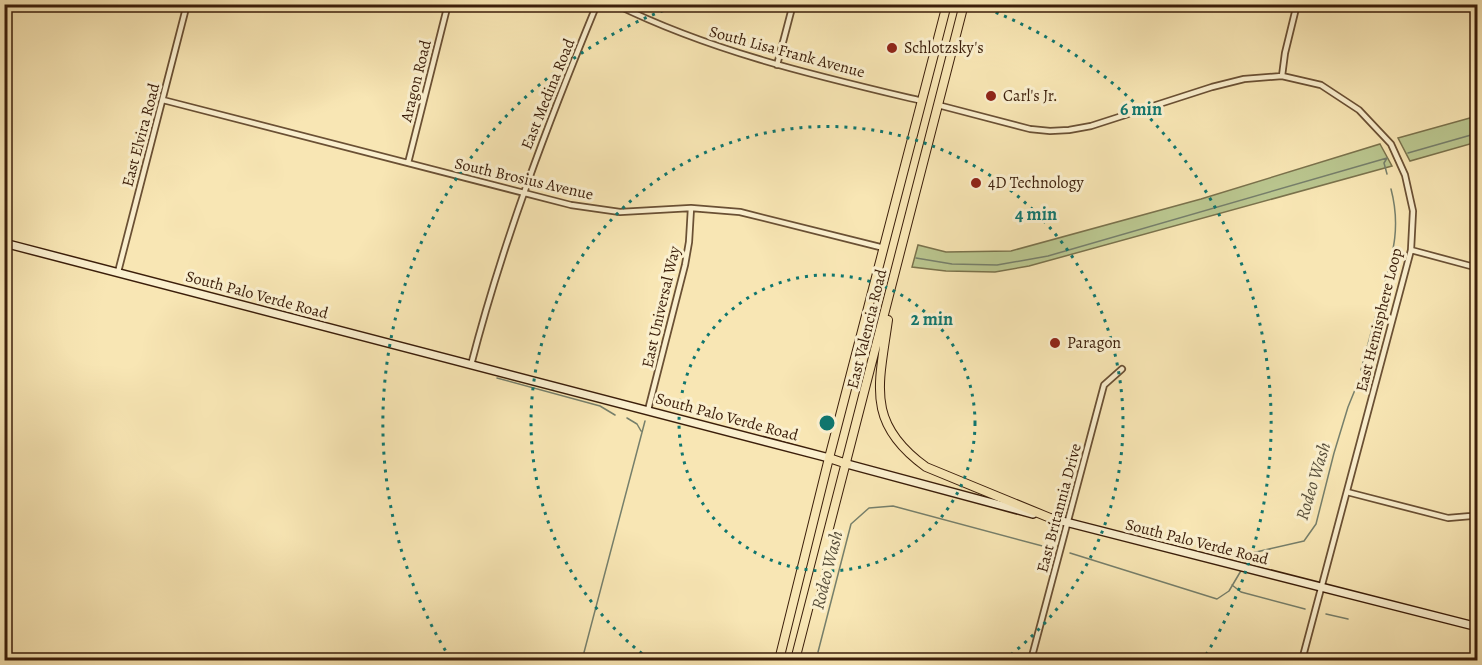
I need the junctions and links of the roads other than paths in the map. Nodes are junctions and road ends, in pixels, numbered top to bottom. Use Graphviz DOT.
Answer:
graph roads {
  1 [pos="187,4"];
  2 [pos="448,4"];
  3 [pos="597,4"];
  4 [pos="615,4"];
  5 [pos="793,4"];
  6 [pos="947,4"];
  7 [pos="964,4"];
  8 [pos="1297,4"];
  9 [pos="777,65"];
  10 [pos="1282,76"];
  11 [pos="163,100"];
  12 [pos="922,101"];
  13 [pos="938,105"];
  14 [pos="408,163"];
  15 [pos="523,192"];
  16 [pos="691,208"];
  17 [pos="4,243"];
  18 [pos="884,248"];
  19 [pos="1411,250"];
  20 [pos="1478,268"];
  21 [pos="118,272"];
  22 [pos="893,280"];
  23 [pos="471,365"];
  24 [pos="1122,369"];
  25 [pos="648,410"];
  26 [pos="829,458"];
  27 [pos="847,464"];
  28 [pos="1347,492"];
  29 [pos="1478,513"];
  30 [pos="1055,520"];
  31 [pos="1067,523"];
  32 [pos="1322,587"];
  33 [pos="1478,627"];
  34 [pos="779,660"];
  35 [pos="795,660"];
  36 [pos="1031,660"];
  37 [pos="1302,660"];
  1 -- 11 [label="street, East Elvira Road"];
  2 -- 14 [label="street, Aragon Road"];
  3 -- 15 [label="street, East Medina Road"];
  4 -- 9 [label="street, South Lisa Frank Avenue"];
  5 -- 9 [label="street"];
  6 -- 12 [label="main road, East Valencia Road"];
  7 -- 13 [label="main road, East Valencia Road"];
  8 -- 10 [label="street"];
  9 -- 12 [label="street, South Lisa Frank Avenue"];
  10 -- 13 [label="street, East Hemisphere Loop"];
  10 -- 19 [label="street, East Hemisphere Loop"];
  11 -- 14 [label="street, South Brosius Avenue"];
  11 -- 21 [label="street, East Elvira Road"];
  12 -- 13 [label="main road"];
  12 -- 18 [label="main road, East Valencia Road"];
  13 -- 22 [label="main road, East Valencia Road"];
  14 -- 15 [label="street, South Brosius Avenue"];
  15 -- 16 [label="street, South Brosius Avenue"];
  15 -- 23 [label="street, East Medina Road"];
  16 -- 18 [label="street, South Brosius Avenue"];
  16 -- 25 [label="street, East Universal Way"];
  17 -- 21 [label="street, South Palo Verde Road"];
  18 -- 26 [label="main road, East Valencia Road"];
  19 -- 20 [label="street"];
  19 -- 28 [label="street, East Hemisphere Loop"];
  21 -- 23 [label="street, South Palo Verde Road"];
  22 -- 27 [label="main road, East Valencia Road"];
  22 -- 30 [label="main road"];
  23 -- 25 [label="street, South Palo Verde Road"];
  24 -- 31 [label="street, East Britannia Drive"];
  25 -- 26 [label="street, South Palo Verde Road"];
  26 -- 27 [label="main road, South Palo Verde Road"];
  26 -- 34 [label="main road, East Valencia Road"];
  27 -- 30 [label="street, South Palo Verde Road"];
  27 -- 35 [label="main road, East Valencia Road"];
  28 -- 29 [label="street"];
  28 -- 32 [label="street, East Hemisphere Loop"];
  30 -- 31 [label="street, South Palo Verde Road"];
  31 -- 32 [label="street, South Palo Verde Road"];
  31 -- 36 [label="street, East Britannia Drive"];
  32 -- 33 [label="street, South Palo Verde Road"];
  32 -- 37 [label="street, East Hemisphere Loop"];
}
